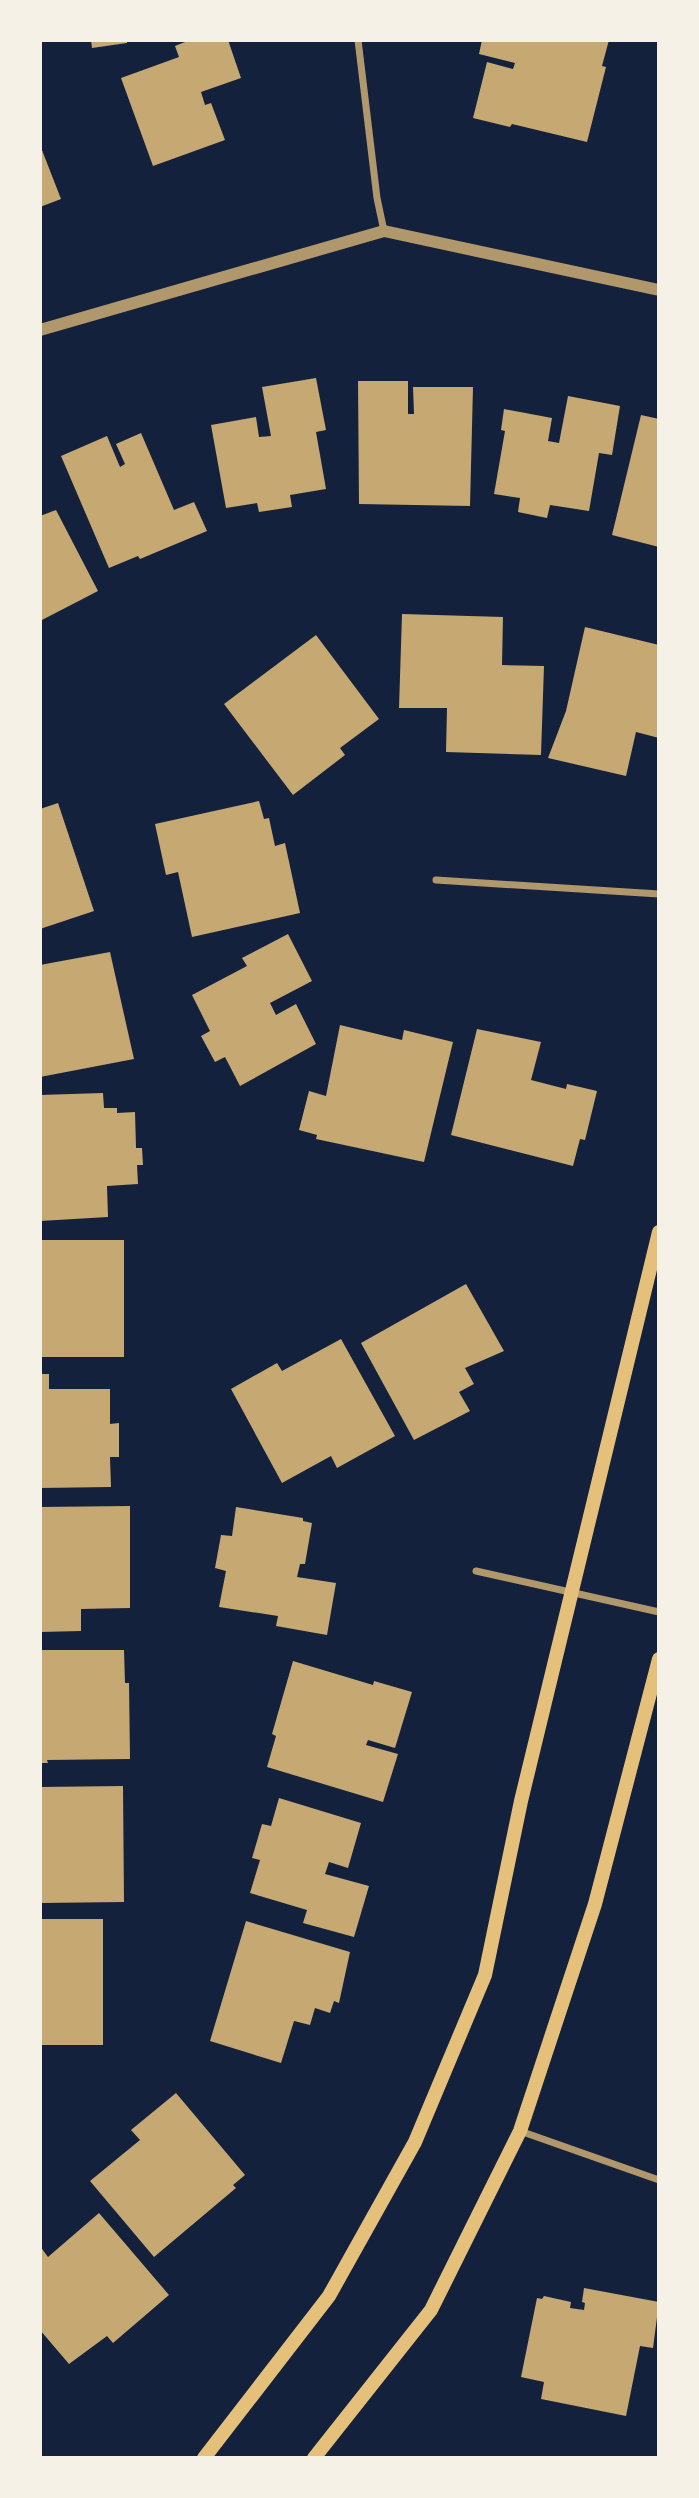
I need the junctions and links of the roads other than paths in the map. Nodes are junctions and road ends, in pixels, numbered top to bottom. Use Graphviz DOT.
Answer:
graph roads {
  1 [pos="358,40"];
  2 [pos="384,231"];
  3 [pos="659,290"];
  4 [pos="40,330"];
  5 [pos="436,880"];
  6 [pos="659,894"];
  7 [pos="659,1232"];
  8 [pos="476,1571"];
  9 [pos="573,1594"];
  10 [pos="659,1612"];
  11 [pos="659,1659"];
  12 [pos="520,2131"];
  13 [pos="659,2180"];
  14 [pos="204,2458"];
  15 [pos="314,2458"];
  1 -- 2 [label="street"];
  2 -- 3 [label="street"];
  2 -- 4 [label="street"];
  5 -- 6 [label="street"];
  7 -- 9 [label="main road"];
  8 -- 9 [label="street"];
  9 -- 10 [label="street"];
  9 -- 14 [label="main road"];
  11 -- 12 [label="main road"];
  12 -- 13 [label="street"];
  12 -- 15 [label="main road"];
}
